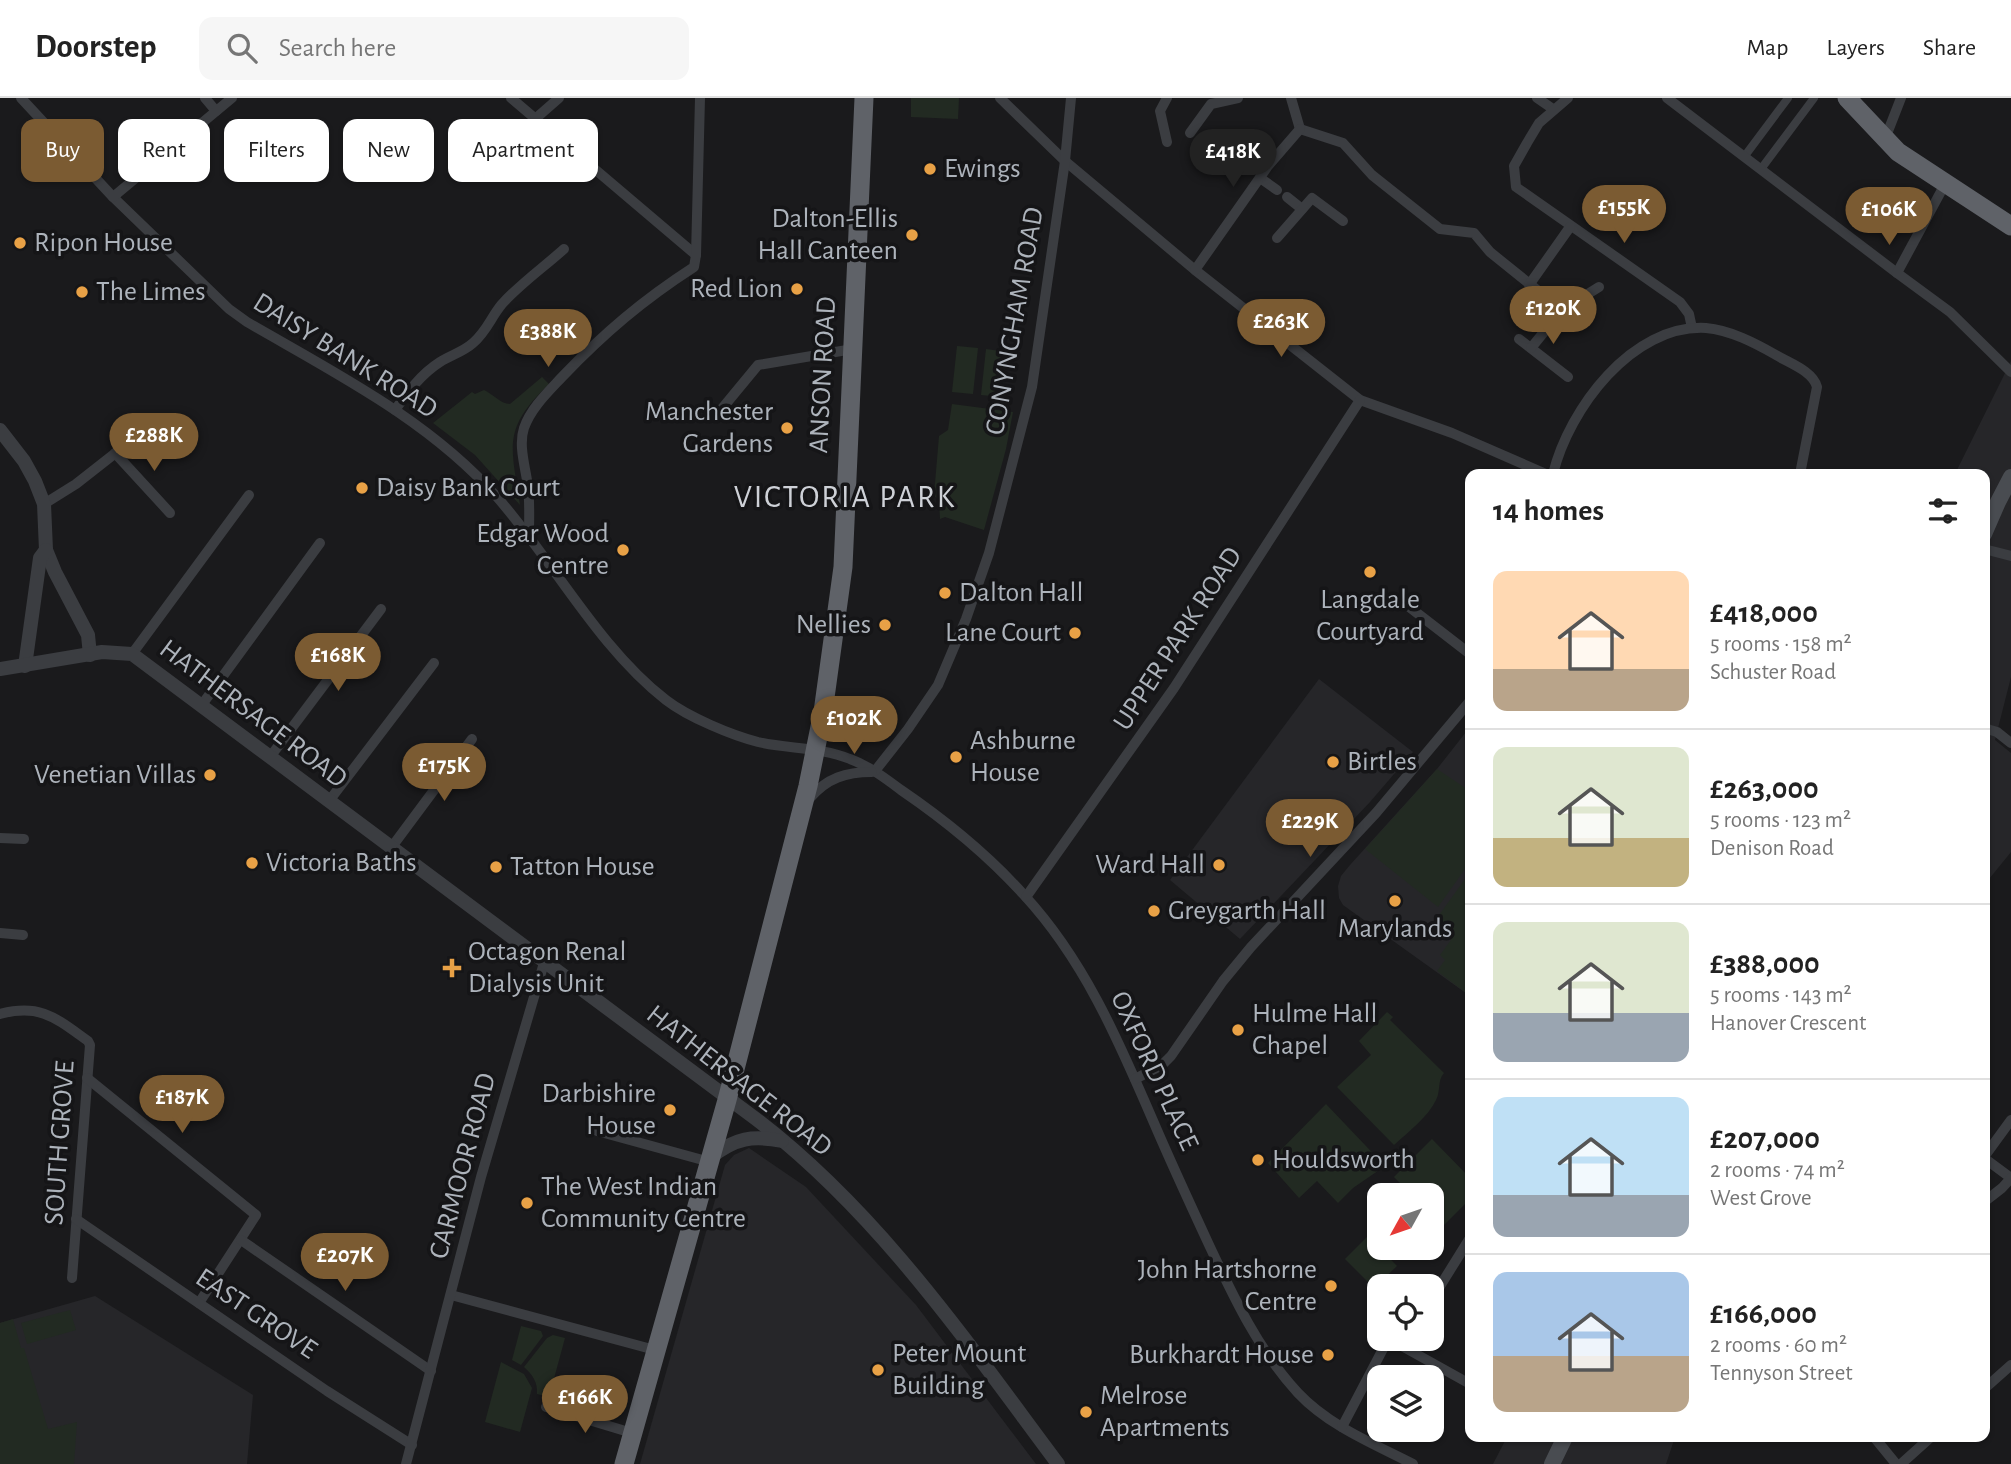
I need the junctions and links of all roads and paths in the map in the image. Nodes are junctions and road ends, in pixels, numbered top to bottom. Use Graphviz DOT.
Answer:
graph roads {
  1 [pos="21,98"];
  2 [pos="205,98"];
  3 [pos="232,98"];
  4 [pos="511,98"];
  5 [pos="559,98"];
  6 [pos="701,98"];
  7 [pos="864,98"];
  8 [pos="1000,98"];
  9 [pos="1071,98"];
  10 [pos="1167,98"];
  11 [pos="1238,98"];
  12 [pos="1291,98"];
  13 [pos="1537,98"];
  14 [pos="1568,98"];
  15 [pos="1667,98"];
  16 [pos="1788,98"];
  17 [pos="1814,98"];
  18 [pos="1847,98"];
  19 [pos="1901,98"];
  20 [pos="1553,110"];
  21 [pos="216,111"];
  22 [pos="535,119"];
  23 [pos="1300,129"];
  24 [pos="1191,133"];
  25 [pos="1885,139"];
  26 [pos="1167,142"];
  27 [pos="1744,157"];
  28 [pos="1065,161"];
  29 [pos="1761,169"];
  30 [pos="598,172"];
  31 [pos="1260,177"];
  32 [pos="1945,184"];
  33 [pos="113,197"];
  34 [pos="1302,209"];
  35 [pos="1343,222"];
  36 [pos="2011,226"];
  37 [pos="1570,227"];
  38 [pos="1277,238"];
  39 [pos="564,249"];
  40 [pos="696,255"];
  41 [pos="1195,270"];
  42 [pos="1897,273"];
  43 [pos="1529,285"];
  44 [pos="1599,287"];
  45 [pos="1562,310"];
  46 [pos="1692,328"];
  47 [pos="1519,339"];
  48 [pos="1531,348"];
  49 [pos="853,349"];
  50 [pos="2011,372"];
  51 [pos="1568,377"];
  52 [pos="1360,400"];
  53 [pos="395,410"];
  54 [pos="720,411"];
  55 [pos="155,422"];
  56 [pos="0,430"];
  57 [pos="115,453"];
  58 [pos="1535,469"];
  59 [pos="1555,469"];
  60 [pos="1801,469"];
  61 [pos="2011,477"];
  62 [pos="249,495"];
  63 [pos="44,504"];
  64 [pos="170,513"];
  65 [pos="1990,519"];
  66 [pos="529,535"];
  67 [pos="320,544"];
  68 [pos="46,550"];
  69 [pos="1990,550"];
  70 [pos="2011,555"];
  71 [pos="1408,606"];
  72 [pos="382,609"];
  73 [pos="1465,650"];
  74 [pos="132,654"];
  75 [pos="90,655"];
  76 [pos="434,663"];
  77 [pos="25,666"];
  78 [pos="0,670"];
  79 [pos="201,706"];
  80 [pos="1465,707"];
  81 [pos="1990,729"];
  82 [pos="472,739"];
  83 [pos="2011,743"];
  84 [pos="816,750"];
  85 [pos="270,757"];
  86 [pos="875,771"];
  87 [pos="328,801"];
  88 [pos="802,807"];
  89 [pos="0,838"];
  90 [pos="24,839"];
  91 [pos="391,848"];
  92 [pos="1026,897"];
  93 [pos="0,933"];
  94 [pos="23,934"];
  95 [pos="544,963"];
  96 [pos="0,1014"];
  97 [pos="87,1079"];
  98 [pos="1135,1079"];
  99 [pos="727,1100"];
  100 [pos="2011,1120"];
  101 [pos="597,1131"];
  102 [pos="784,1141"];
  103 [pos="1990,1150"];
  104 [pos="711,1159"];
  105 [pos="1990,1162"];
  106 [pos="2011,1178"];
  107 [pos="1990,1197"];
  108 [pos="76,1219"];
  109 [pos="241,1240"];
  110 [pos="1465,1246"];
  111 [pos="72,1278"];
  112 [pos="1444,1280"];
  113 [pos="451,1295"];
  114 [pos="199,1303"];
  115 [pos="655,1350"];
  116 [pos="1382,1351"];
  117 [pos="1407,1351"];
  118 [pos="2011,1365"];
  119 [pos="431,1371"];
  120 [pos="1465,1381"];
  121 [pos="1990,1384"];
  122 [pos="546,1407"];
  123 [pos="1342,1427"];
  124 [pos="632,1433"];
  125 [pos="1563,1442"];
  126 [pos="1879,1442"];
  127 [pos="1925,1442"];
  128 [pos="412,1445"];
  129 [pos="407,1462"];
  130 [pos="419,1464"];
  131 [pos="624,1464"];
  132 [pos="1058,1464"];
  133 [pos="1413,1464"];
  134 [pos="1552,1464"];
  135 [pos="1899,1464"];
  1 -- 33 [label="street, DAISY BANK ROAD"];
  2 -- 21 [label="street"];
  3 -- 21 [label="street"];
  4 -- 22 [label="street"];
  5 -- 22 [label="street"];
  6 -- 40 [label="street"];
  7 -- 49 [label="highway, ANSON ROAD"];
  8 -- 28 [label="street"];
  9 -- 28 [label="street, CONYNGHAM ROAD"];
  10 -- 26 [label="street"];
  11 -- 24 [label="street"];
  12 -- 23 [label="street"];
  13 -- 20 [label="street"];
  14 -- 20 [label="street"];
  15 -- 27 [label="street"];
  16 -- 27 [label="street"];
  17 -- 29 [label="street"];
  18 -- 25 [label="highway"];
  19 -- 25 [label="street"];
  20 -- 37 [label="street"];
  21 -- 33 [label="street"];
  23 -- 31 [label="street"];
  23 -- 43 [label="street"];
  25 -- 32 [label="highway"];
  27 -- 29 [label="street"];
  28 -- 41 [label="street"];
  28 -- 86 [label="street, CONYNGHAM ROAD"];
  29 -- 42 [label="street"];
  30 -- 40 [label="street"];
  31 -- 34 [label="street"];
  31 -- 41 [label="street"];
  32 -- 36 [label="highway"];
  32 -- 42 [label="street"];
  33 -- 53 [label="street, DAISY BANK ROAD"];
  34 -- 35 [label="street"];
  34 -- 38 [label="street"];
  37 -- 43 [label="street"];
  37 -- 46 [label="street"];
  39 -- 53 [label="street"];
  40 -- 66 [label="street"];
  41 -- 52 [label="street"];
  42 -- 50 [label="street"];
  43 -- 45 [label="street"];
  44 -- 45 [label="street"];
  45 -- 48 [label="street"];
  46 -- 59 [label="street"];
  46 -- 60 [label="street"];
  47 -- 48 [label="street"];
  48 -- 51 [label="street"];
  49 -- 54 [label="street"];
  49 -- 84 [label="highway, ANSON ROAD"];
  52 -- 58 [label="street"];
  52 -- 92 [label="street, UPPER PARK ROAD"];
  53 -- 66 [label="street, DAISY BANK ROAD"];
  55 -- 57 [label="street"];
  56 -- 63 [label="street"];
  57 -- 63 [label="street"];
  57 -- 64 [label="street"];
  61 -- 65 [label="main road"];
  62 -- 74 [label="street"];
  63 -- 68 [label="street"];
  66 -- 84 [label="street, DAISY BANK ROAD"];
  67 -- 79 [label="street"];
  68 -- 75 [label="street"];
  68 -- 77 [label="street"];
  69 -- 70 [label="street"];
  71 -- 73 [label="street"];
  72 -- 85 [label="street"];
  74 -- 75 [label="street, HATHERSAGE ROAD"];
  74 -- 79 [label="street, HATHERSAGE ROAD"];
  75 -- 77 [label="street, HATHERSAGE ROAD"];
  76 -- 87 [label="street"];
  77 -- 78 [label="street, HATHERSAGE ROAD"];
  79 -- 85 [label="street, HATHERSAGE ROAD"];
  80 -- 98 [label="street"];
  81 -- 83 [label="street"];
  82 -- 91 [label="street"];
  84 -- 86 [label="street, OXFORD PLACE"];
  84 -- 88 [label="highway, ANSON ROAD"];
  85 -- 87 [label="street, HATHERSAGE ROAD"];
  86 -- 88 [label="street"];
  86 -- 92 [label="street, OXFORD PLACE"];
  87 -- 91 [label="street, HATHERSAGE ROAD"];
  88 -- 99 [label="highway, ANSON ROAD"];
  89 -- 90 [label="street"];
  91 -- 95 [label="street, HATHERSAGE ROAD"];
  92 -- 98 [label="street, OXFORD PLACE"];
  93 -- 94 [label="street"];
  95 -- 99 [label="street, HATHERSAGE ROAD"];
  95 -- 113 [label="street, CARMOOR ROAD"];
  96 -- 97 [label="street, SOUTH GROVE"];
  97 -- 108 [label="street, SOUTH GROVE"];
  97 -- 109 [label="street"];
  98 -- 123 [label="street, OXFORD PLACE"];
  99 -- 102 [label="street, HATHERSAGE ROAD"];
  99 -- 104 [label="highway, ANSON ROAD"];
  100 -- 103 [label="street"];
  101 -- 104 [label="street"];
  102 -- 104 [label="street"];
  102 -- 132 [label="street, HATHERSAGE ROAD"];
  104 -- 115 [label="highway, ANSON ROAD"];
  105 -- 106 [label="street"];
  106 -- 107 [label="street"];
  108 -- 111 [label="street, SOUTH GROVE"];
  108 -- 114 [label="street, EAST GROVE"];
  109 -- 114 [label="street"];
  109 -- 119 [label="street"];
  110 -- 112 [label="street"];
  113 -- 115 [label="street"];
  113 -- 119 [label="street, CARMOOR ROAD"];
  114 -- 128 [label="street, EAST GROVE"];
  115 -- 124 [label="highway, ANSON ROAD"];
  116 -- 123 [label="street"];
  117 -- 120 [label="street"];
  118 -- 121 [label="street"];
  119 -- 128 [label="street, CARMOOR ROAD"];
  122 -- 124 [label="street"];
  123 -- 133 [label="street, OXFORD PLACE"];
  124 -- 131 [label="highway, ANSON ROAD"];
  125 -- 134 [label="main road"];
  126 -- 135 [label="street"];
  127 -- 135 [label="street"];
  128 -- 129 [label="street, CARMOOR ROAD"];
  129 -- 130 [label="street"];
}
